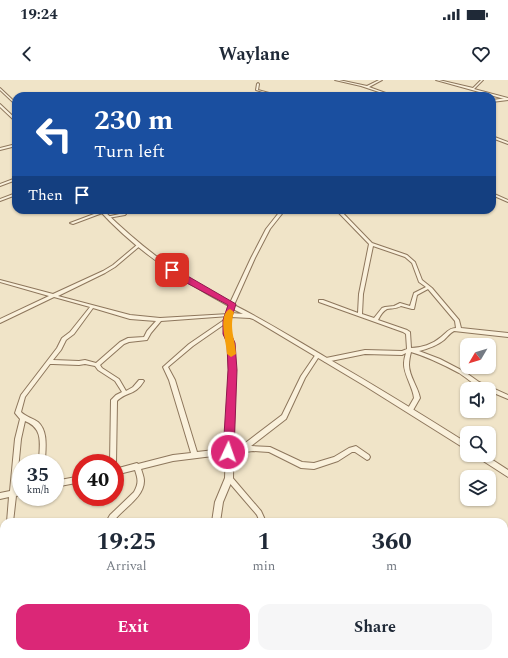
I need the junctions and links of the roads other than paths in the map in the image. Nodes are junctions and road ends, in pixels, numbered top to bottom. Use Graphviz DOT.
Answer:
graph roads {
  1 [pos="336,80"];
  2 [pos="381,80"];
  3 [pos="436,80"];
  4 [pos="482,80"];
  5 [pos="346,81"];
  6 [pos="353,83"];
  7 [pos="258,84"];
  8 [pos="348,86"];
  9 [pos="367,87"];
  10 [pos="0,89"];
  11 [pos="473,89"];
  12 [pos="264,92"];
  13 [pos="381,92"];
  14 [pos="484,92"];
  15 [pos="496,96"];
  16 [pos="508,99"];
  17 [pos="12,100"];
  18 [pos="496,100"];
  19 [pos="0,105"];
  20 [pos="12,117"];
  21 [pos="496,138"];
  22 [pos="508,143"];
  23 [pos="12,146"];
  24 [pos="0,149"];
  25 [pos="12,180"];
  26 [pos="0,185"];
  27 [pos="12,196"];
  28 [pos="496,196"];
  29 [pos="0,200"];
  30 [pos="508,201"];
  31 [pos="94,214"];
  32 [pos="105,214"];
  33 [pos="124,214"];
  34 [pos="280,214"];
  35 [pos="342,214"];
  36 [pos="108,217"];
  37 [pos="72,223"];
  38 [pos="371,244"];
  39 [pos="139,245"];
  40 [pos="1,282"];
  41 [pos="429,287"];
  42 [pos="51,296"];
  43 [pos="320,301"];
  44 [pos="232,304"];
  45 [pos="92,307"];
  46 [pos="360,315"];
  47 [pos="252,316"];
  48 [pos="228,318"];
  49 [pos="160,320"];
  50 [pos="374,320"];
  51 [pos="0,321"];
  52 [pos="457,321"];
  53 [pos="459,329"];
  54 [pos="471,330"];
  55 [pos="508,335"];
  56 [pos="411,348"];
  57 [pos="318,355"];
  58 [pos="326,360"];
  59 [pos="47,364"];
  60 [pos="96,365"];
  61 [pos="141,381"];
  62 [pos="125,393"];
  63 [pos="508,397"];
  64 [pos="410,410"];
  65 [pos="23,419"];
  66 [pos="460,442"];
  67 [pos="239,451"];
  68 [pos="228,452"];
  69 [pos="17,454"];
  70 [pos="42,454"];
  71 [pos="113,454"];
  72 [pos="194,455"];
  73 [pos="367,457"];
  74 [pos="490,462"];
  75 [pos="137,466"];
  76 [pos="124,470"];
  77 [pos="508,474"];
  78 [pos="229,478"];
  79 [pos="12,494"];
  80 [pos="0,496"];
  81 [pos="12,503"];
  82 [pos="10,518"];
  83 [pos="111,518"];
  84 [pos="217,518"];
  85 [pos="261,518"];
  1 -- 5 [label="street"];
  2 -- 9 [label="street"];
  3 -- 11 [label="street"];
  4 -- 11 [label="street"];
  5 -- 6 [label="street"];
  6 -- 8 [label="street"];
  6 -- 9 [label="street"];
  7 -- 12 [label="street"];
  9 -- 13 [label="street"];
  10 -- 17 [label="street"];
  11 -- 14 [label="street"];
  15 -- 16 [label="street"];
  16 -- 18 [label="street"];
  19 -- 20 [label="street"];
  21 -- 22 [label="street"];
  23 -- 24 [label="street"];
  25 -- 26 [label="street"];
  27 -- 29 [label="street"];
  28 -- 30 [label="street"];
  31 -- 37 [label="street"];
  32 -- 36 [label="street"];
  33 -- 36 [label="street"];
  34 -- 44 [label="street"];
  35 -- 38 [label="street"];
  36 -- 39 [label="street"];
  38 -- 41 [label="street"];
  38 -- 46 [label="street"];
  39 -- 42 [label="street"];
  39 -- 44 [label="street"];
  40 -- 42 [label="street"];
  41 -- 50 [label="street"];
  41 -- 52 [label="street"];
  42 -- 45 [label="street"];
  42 -- 51 [label="street"];
  43 -- 46 [label="street"];
  44 -- 47 [label="street"];
  44 -- 48 [label="street"];
  45 -- 49 [label="street"];
  45 -- 59 [label="street"];
  46 -- 50 [label="street"];
  47 -- 48 [label="street"];
  47 -- 57 [label="street"];
  48 -- 49 [label="street"];
  48 -- 68 [label="street"];
  48 -- 72 [label="street"];
  49 -- 60 [label="street"];
  50 -- 56 [label="street"];
  52 -- 53 [label="street"];
  52 -- 54 [label="street"];
  53 -- 54 [label="street"];
  53 -- 56 [label="street"];
  54 -- 55 [label="street"];
  56 -- 58 [label="street"];
  56 -- 63 [label="street"];
  56 -- 64 [label="street"];
  57 -- 58 [label="street"];
  57 -- 67 [label="street"];
  58 -- 64 [label="street"];
  59 -- 60 [label="street"];
  59 -- 65 [label="street"];
  60 -- 62 [label="street"];
  61 -- 62 [label="street"];
  62 -- 71 [label="street"];
  64 -- 66 [label="street"];
  65 -- 69 [label="street"];
  65 -- 70 [label="street"];
  67 -- 68 [label="street"];
  67 -- 73 [label="street"];
  68 -- 72 [label="street"];
  68 -- 78 [label="street"];
  72 -- 75 [label="street"];
  74 -- 77 [label="street"];
  75 -- 76 [label="street"];
  75 -- 83 [label="street"];
  78 -- 84 [label="street"];
  78 -- 85 [label="street"];
  79 -- 80 [label="street"];
  81 -- 82 [label="street"];
}
